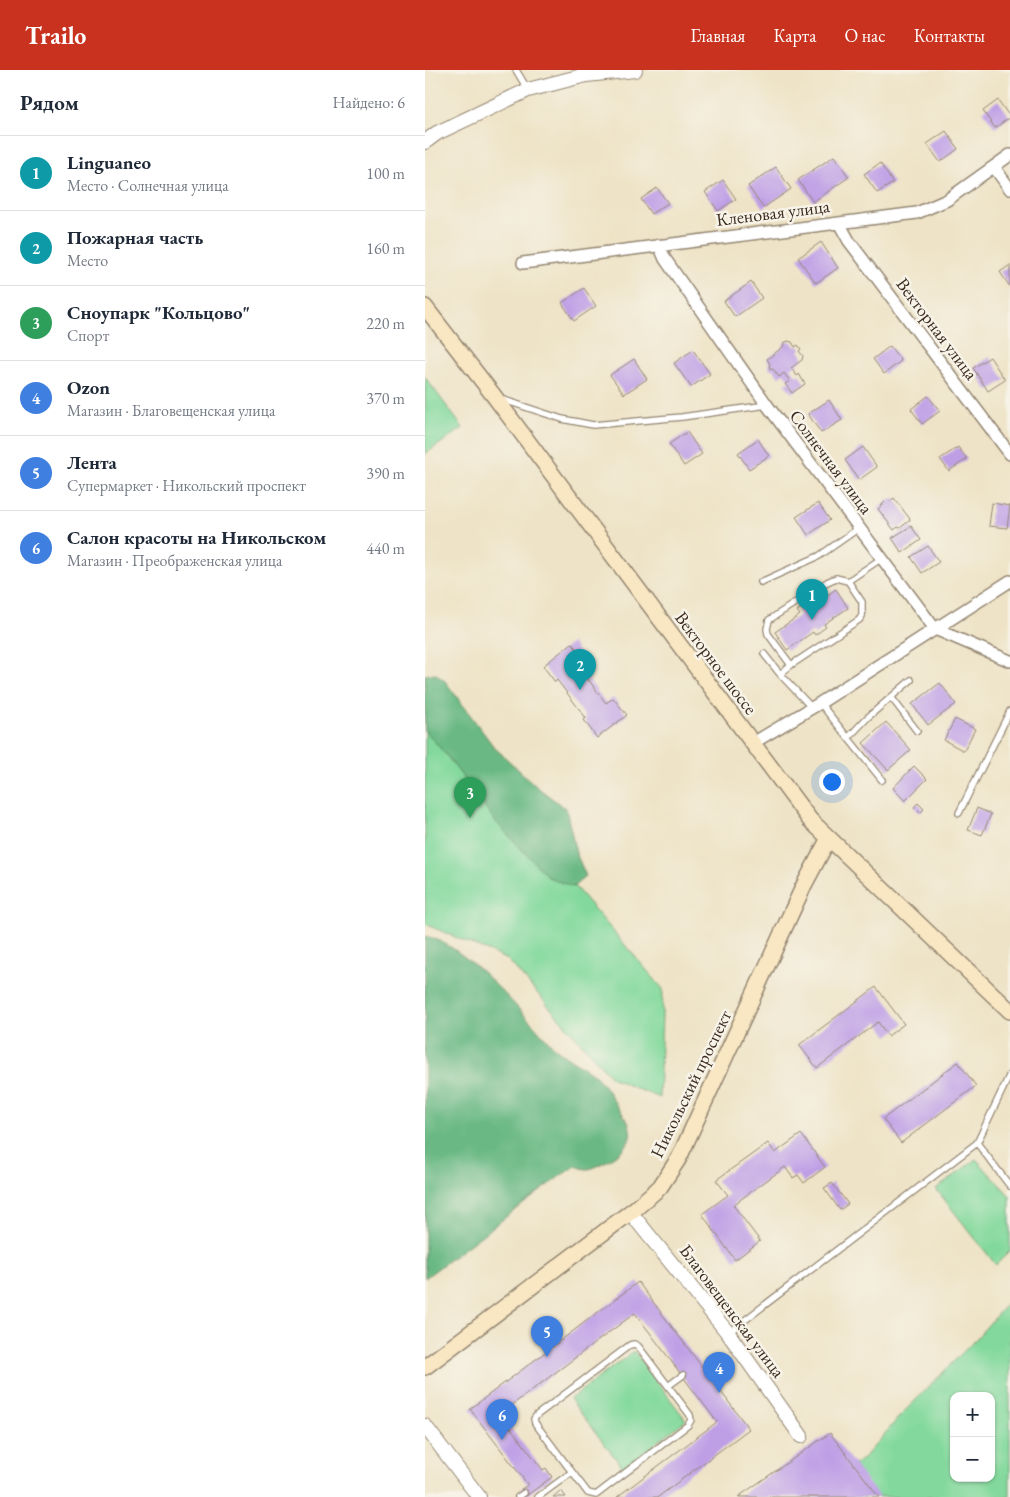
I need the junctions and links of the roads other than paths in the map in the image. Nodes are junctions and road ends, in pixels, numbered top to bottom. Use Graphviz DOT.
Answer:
graph roads {
  1 [pos="516,70"];
  2 [pos="635,70"];
  3 [pos="528,90"];
  4 [pos="425,142"];
  5 [pos="1010,154"];
  6 [pos="994,167"];
  7 [pos="1010,189"];
  8 [pos="839,223"];
  9 [pos="659,245"];
  10 [pos="523,263"];
  11 [pos="425,307"];
  12 [pos="494,396"];
  13 [pos="767,406"];
  14 [pos="1010,454"];
  15 [pos="859,528"];
  16 [pos="882,558"];
  17 [pos="848,581"];
  18 [pos="1010,581"];
  19 [pos="761,582"];
  20 [pos="935,629"];
  21 [pos="764,654"];
  22 [pos="1010,661"];
  23 [pos="791,665"];
  24 [pos="780,674"];
  25 [pos="911,680"];
  26 [pos="891,698"];
  27 [pos="816,705"];
  28 [pos="1010,711"];
  29 [pos="917,731"];
  30 [pos="848,738"];
  31 [pos="753,744"];
  32 [pos="882,780"];
  33 [pos="959,813"];
  34 [pos="829,838"];
  35 [pos="1010,1011"];
  36 [pos="1010,1074"];
  37 [pos="977,1143"];
  38 [pos="1010,1186"];
  39 [pos="630,1212"];
  40 [pos="728,1333"];
  41 [pos="425,1367"];
  42 [pos="683,1375"];
  43 [pos="668,1386"];
  44 [pos="425,1426"];
  45 [pos="801,1436"];
  46 [pos="572,1472"];
  47 [pos="524,1493"];
  48 [pos="479,1497"];
  49 [pos="518,1497"];
  50 [pos="538,1497"];
  1 -- 3 [label="lane"];
  2 -- 3 [label="street"];
  3 -- 4 [label="street"];
  5 -- 6 [label="street, Кленовая улица"];
  6 -- 7 [label="street"];
  6 -- 8 [label="street, Кленовая улица"];
  8 -- 9 [label="street, Кленовая улица"];
  8 -- 14 [label="street, Векторная улица"];
  9 -- 10 [label="street, Кленовая улица"];
  9 -- 13 [label="street, Солнечная улица"];
  11 -- 12 [label="main road, Векторное шоссе"];
  12 -- 13 [label="lane"];
  12 -- 31 [label="main road, Векторное шоссе"];
  13 -- 15 [label="street, Солнечная улица"];
  15 -- 16 [label="street, Солнечная улица"];
  15 -- 19 [label="lane"];
  16 -- 17 [label="lane"];
  16 -- 20 [label="street, Солнечная улица"];
  17 -- 23 [label="lane"];
  17 -- 23 [label="lane"];
  18 -- 20 [label="street"];
  20 -- 22 [label="street"];
  20 -- 27 [label="street"];
  21 -- 24 [label="lane"];
  23 -- 24 [label="lane"];
  24 -- 27 [label="lane"];
  25 -- 26 [label="lane"];
  26 -- 29 [label="lane"];
  26 -- 30 [label="lane"];
  27 -- 30 [label="lane"];
  27 -- 31 [label="street"];
  28 -- 33 [label="lane"];
  30 -- 32 [label="lane"];
  31 -- 34 [label="main road, Векторное шоссе"];
  34 -- 35 [label="main road, Векторное шоссе"];
  34 -- 39 [label="main road, Никольский проспект"];
  36 -- 37 [label="lane"];
  37 -- 38 [label="lane"];
  37 -- 40 [label="lane"];
  39 -- 40 [label="street, Благовещенская улица"];
  39 -- 41 [label="main road, Никольский проспект"];
  40 -- 45 [label="street, Благовещенская улица"];
  42 -- 43 [label="lane"];
  43 -- 46 [label="lane"];
  43 -- 46 [label="lane"];
  44 -- 48 [label="street"];
  46 -- 50 [label="lane"];
  47 -- 49 [label="lane"];
}
